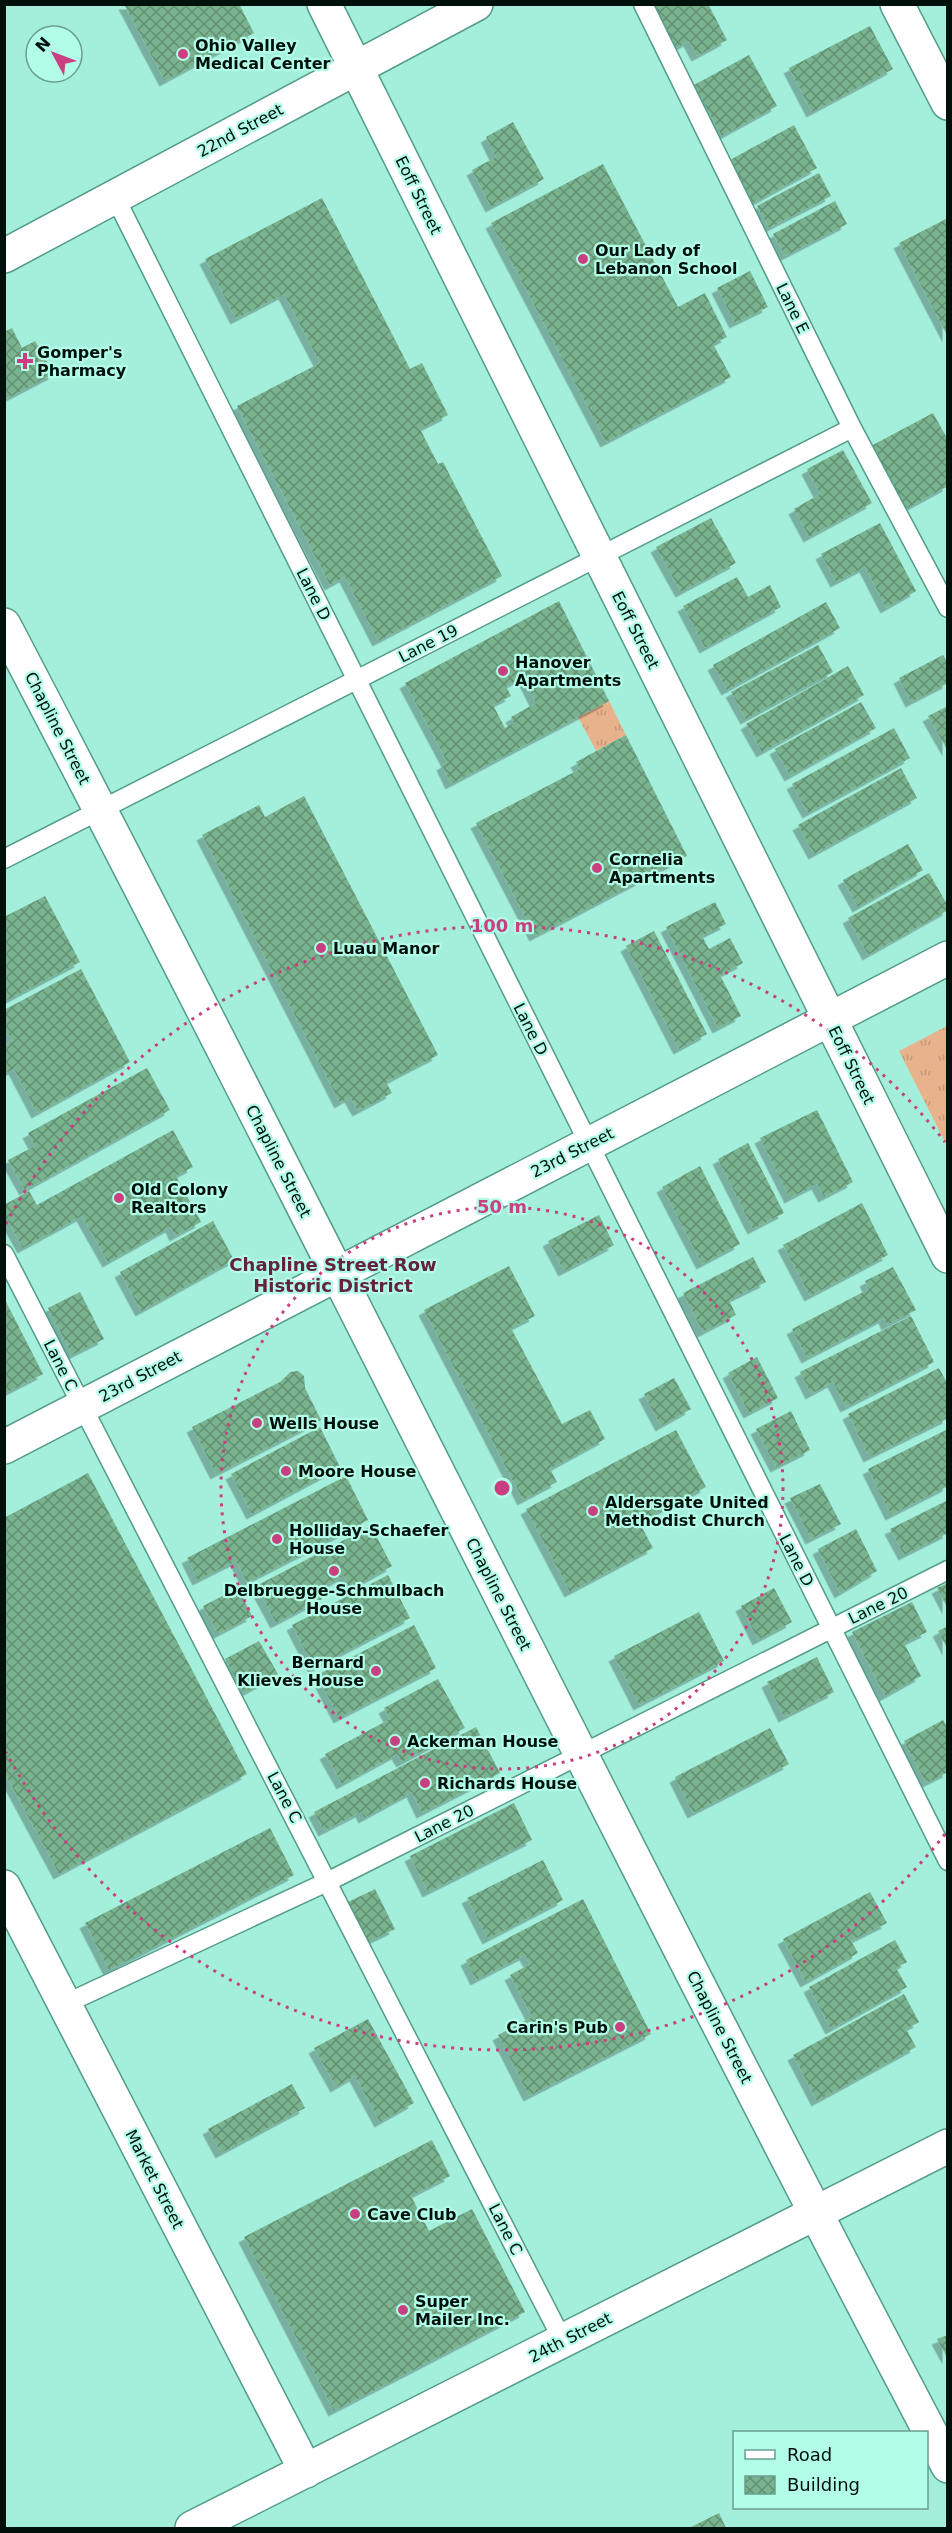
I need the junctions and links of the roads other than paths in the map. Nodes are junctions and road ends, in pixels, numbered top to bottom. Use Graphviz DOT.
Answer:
graph roads {
  1 [pos="324,4"];
  2 [pos="476,4"];
  3 [pos="643,4"];
  4 [pos="897,4"];
  5 [pos="357,68"];
  6 [pos="948,103"];
  7 [pos="115,197"];
  8 [pos="4,256"];
  9 [pos="852,428"];
  10 [pos="598,556"];
  11 [pos="948,608"];
  12 [pos="4,625"];
  13 [pos="356,679"];
  14 [pos="101,810"];
  15 [pos="4,859"];
  16 [pos="948,958"];
  17 [pos="830,1019"];
  18 [pos="588,1144"];
  19 [pos="4,1254"];
  20 [pos="948,1256"];
  21 [pos="337,1274"];
  22 [pos="82,1407"];
  23 [pos="4,1447"];
  24 [pos="948,1570"];
  25 [pos="831,1628"];
  26 [pos="580,1754"];
  27 [pos="948,1861"];
  28 [pos="329,1881"];
  29 [pos="4,1887"];
  30 [pos="65,2004"];
  31 [pos="948,2146"];
  32 [pos="814,2213"];
  33 [pos="563,2341"];
  34 [pos="948,2466"];
  35 [pos="306,2471"];
  36 [pos="192,2529"];
  1 -- 5 [label="street, Eoff Street"];
  2 -- 5 [label="street, 22nd Street"];
  3 -- 9 [label="lane, Lane E"];
  4 -- 6 [label="street"];
  5 -- 7 [label="street, 22nd Street"];
  5 -- 10 [label="street, Eoff Street"];
  7 -- 8 [label="street, 22nd Street"];
  7 -- 13 [label="lane, Lane D"];
  9 -- 10 [label="lane, Lane 19"];
  9 -- 11 [label="lane, Lane E"];
  10 -- 13 [label="lane, Lane 19"];
  10 -- 17 [label="street, Eoff Street"];
  12 -- 14 [label="street, Chapline Street"];
  13 -- 14 [label="lane, Lane 19"];
  13 -- 18 [label="lane, Lane D"];
  14 -- 15 [label="lane, Lane 19"];
  14 -- 21 [label="street, Chapline Street"];
  16 -- 17 [label="street, 23rd Street"];
  17 -- 18 [label="street, 23rd Street"];
  17 -- 20 [label="street, Eoff Street"];
  18 -- 21 [label="street, 23rd Street"];
  18 -- 25 [label="lane, Lane D"];
  19 -- 22 [label="lane, Lane C"];
  21 -- 22 [label="street, 23rd Street"];
  21 -- 26 [label="street, Chapline Street"];
  22 -- 23 [label="street, 23rd Street"];
  22 -- 28 [label="lane, Lane C"];
  24 -- 25 [label="lane, Lane 20"];
  25 -- 26 [label="lane, Lane 20"];
  25 -- 27 [label="lane, Lane D"];
  26 -- 28 [label="lane, Lane 20"];
  26 -- 32 [label="street, Chapline Street"];
  28 -- 30 [label="lane, Lane 20"];
  28 -- 33 [label="lane, Lane C"];
  29 -- 30 [label="street, Market Street"];
  30 -- 35 [label="street, Market Street"];
  31 -- 32 [label="street, 24th Street"];
  32 -- 33 [label="street, 24th Street"];
  32 -- 34 [label="street, Chapline Street"];
  33 -- 35 [label="street, 24th Street"];
  35 -- 36 [label="street, 24th Street"];
}
